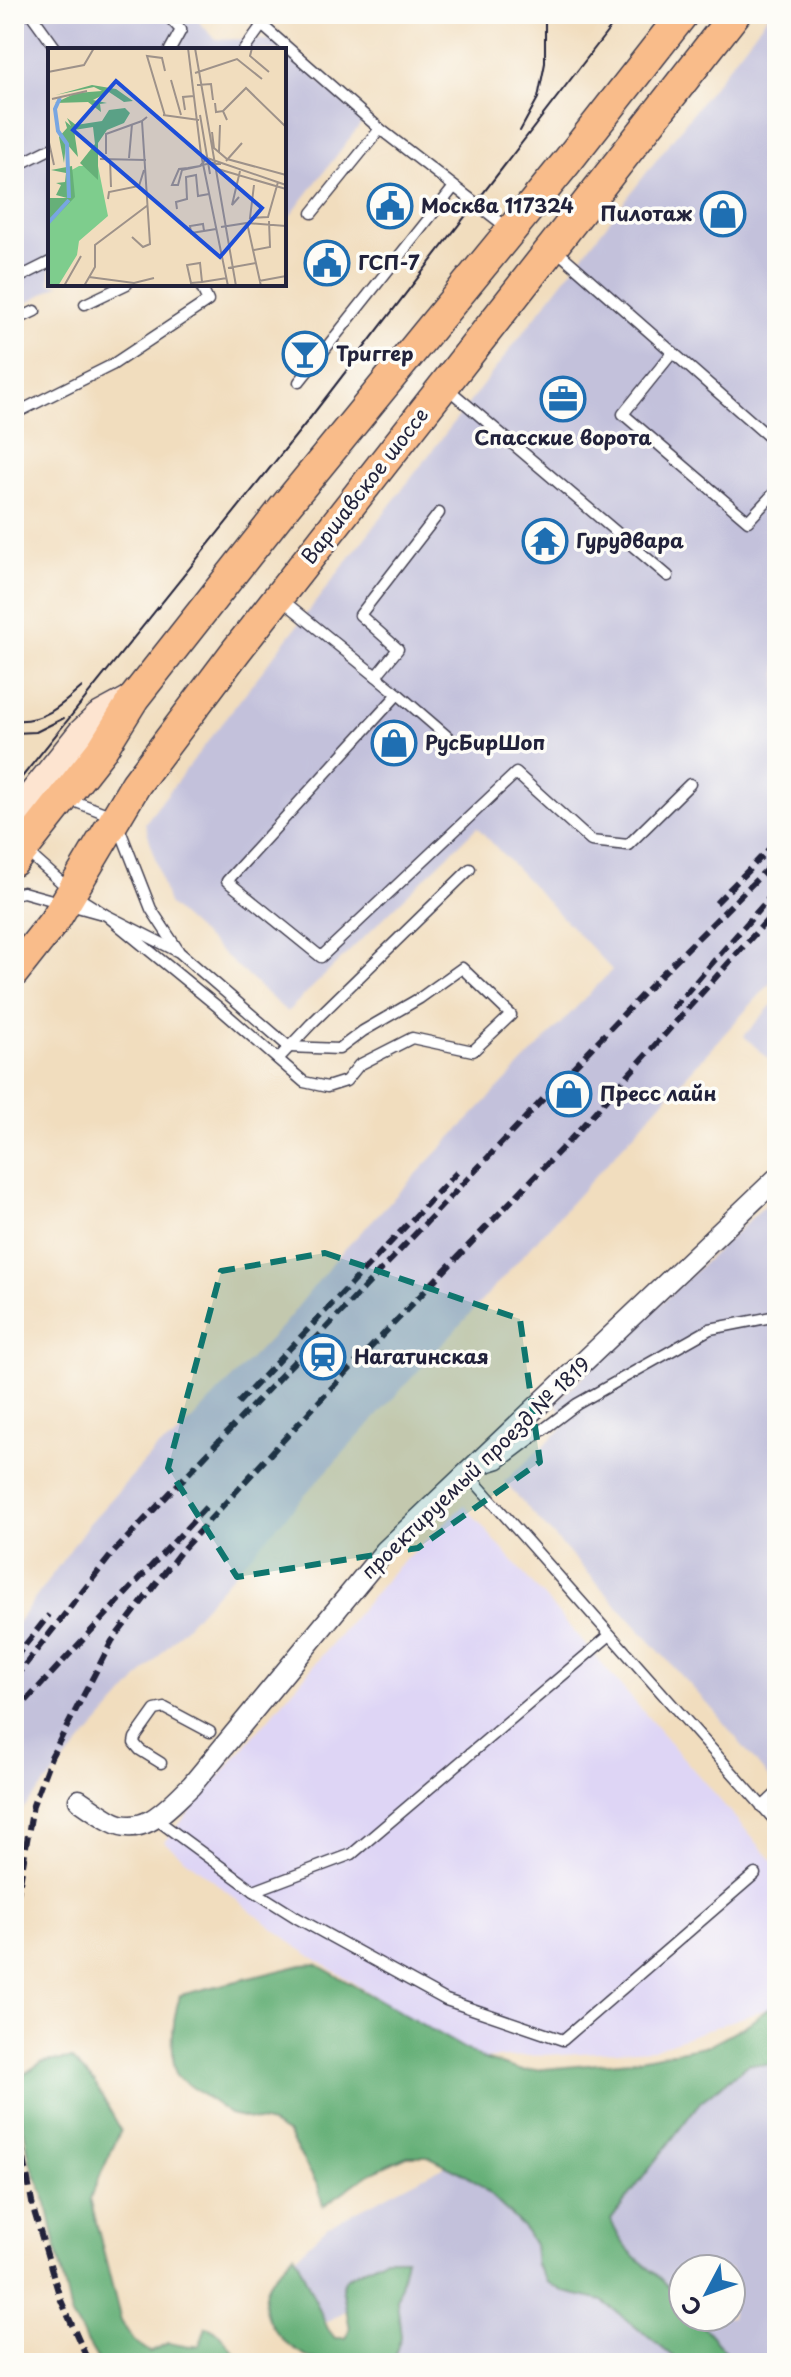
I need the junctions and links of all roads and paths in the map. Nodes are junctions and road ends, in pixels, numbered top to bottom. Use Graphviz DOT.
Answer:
graph roads {
  1 [pos="31,14"];
  2 [pos="166,14"];
  3 [pos="683,14"];
  4 [pos="735,14"];
  5 [pos="255,17"];
  6 [pos="56,48"];
  7 [pos="171,48"];
  8 [pos="245,48"];
  9 [pos="380,129"];
  10 [pos="48,150"];
  11 [pos="14,167"];
  12 [pos="454,187"];
  13 [pos="312,213"];
  14 [pos="510,230"];
  15 [pos="553,248"];
  16 [pos="48,263"];
  17 [pos="14,280"];
  18 [pos="123,286"];
  19 [pos="201,286"];
  20 [pos="85,304"];
  21 [pos="35,311"];
  22 [pos="14,321"];
  23 [pos="673,352"];
  24 [pos="299,382"];
  25 [pos="445,385"];
  26 [pos="14,414"];
  27 [pos="777,444"];
  28 [pos="777,490"];
  29 [pos="439,513"];
  30 [pos="668,576"];
  31 [pos="279,596"];
  32 [pos="376,676"];
  33 [pos="398,694"];
  34 [pos="456,744"];
  35 [pos="690,784"];
  36 [pos="39,790"];
  37 [pos="115,817"];
  38 [pos="14,818"];
  39 [pos="17,850"];
  40 [pos="470,869"];
  41 [pos="14,894"];
  42 [pos="68,897"];
  43 [pos="106,915"];
  44 [pos="179,952"];
  45 [pos="14,972"];
  46 [pos="289,1047"];
  47 [pos="278,1059"];
  48 [pos="777,1178"];
  49 [pos="777,1316"];
  50 [pos="467,1473"];
  51 [pos="610,1635"];
  52 [pos="210,1732"];
  53 [pos="161,1763"];
  54 [pos="777,1793"];
  55 [pos="79,1800"];
  56 [pos="762,1807"];
  57 [pos="156,1819"];
  58 [pos="777,1823"];
  59 [pos="755,1874"];
  60 [pos="254,1891"];
  1 -- 6 [label="lane"];
  2 -- 7 [label="lane"];
  3 -- 14 [label="main road"];
  4 -- 15 [label="main road, Варшавское шоссе"];
  5 -- 8 [label="lane"];
  5 -- 9 [label="lane"];
  9 -- 12 [label="lane"];
  9 -- 13 [label="lane"];
  10 -- 11 [label="lane"];
  12 -- 14 [label="lane"];
  12 -- 24 [label="lane"];
  14 -- 36 [label="main road"];
  15 -- 23 [label="lane"];
  15 -- 25 [label="main road, Варшавское шоссе"];
  16 -- 17 [label="lane"];
  18 -- 20 [label="lane"];
  19 -- 26 [label="lane"];
  21 -- 22 [label="lane"];
  23 -- 27 [label="lane"];
  23 -- 28 [label="lane"];
  25 -- 30 [label="lane"];
  25 -- 31 [label="main road, Варшавское шоссе"];
  29 -- 32 [label="lane"];
  31 -- 32 [label="lane"];
  31 -- 37 [label="main road, Варшавское шоссе"];
  32 -- 33 [label="lane"];
  33 -- 34 [label="lane"];
  33 -- 35 [label="lane"];
  36 -- 37 [label="lane"];
  36 -- 38 [label="street"];
  36 -- 39 [label="main road"];
  37 -- 42 [label="main road, Варшавское шоссе"];
  37 -- 44 [label="lane"];
  39 -- 42 [label="lane"];
  40 -- 46 [label="lane"];
  41 -- 42 [label="lane"];
  42 -- 43 [label="lane"];
  42 -- 45 [label="main road, Варшавское шоссе"];
  43 -- 44 [label="lane"];
  43 -- 47 [label="lane"];
  44 -- 46 [label="lane"];
  46 -- 47 [label="lane"];
  46 -- 47 [label="lane"];
  48 -- 50 [label="street, проектируемый проезд № 1819"];
  49 -- 50 [label="lane"];
  50 -- 51 [label="lane"];
  50 -- 57 [label="street, проектируемый проезд № 1819"];
  51 -- 56 [label="lane"];
  51 -- 60 [label="lane"];
  52 -- 53 [label="lane"];
  54 -- 56 [label="lane"];
  55 -- 57 [label="street"];
  56 -- 58 [label="lane"];
  57 -- 60 [label="lane"];
  59 -- 60 [label="lane"];
}
